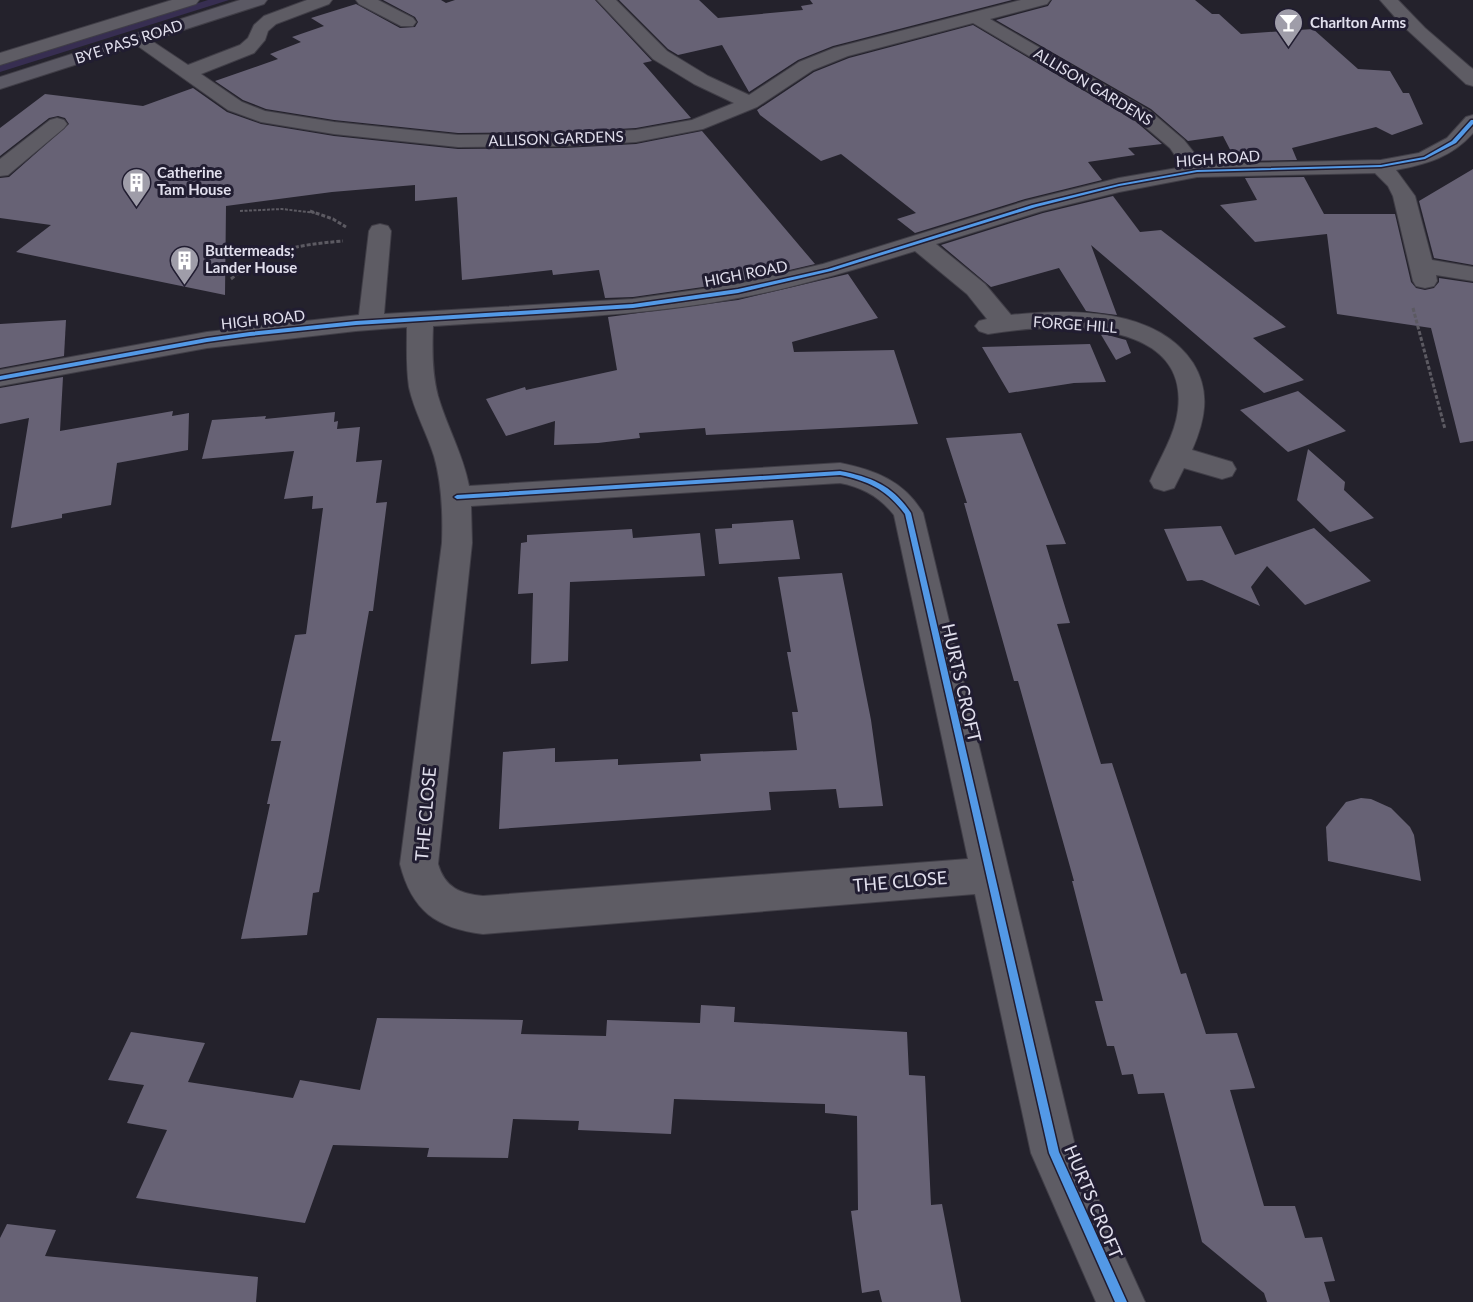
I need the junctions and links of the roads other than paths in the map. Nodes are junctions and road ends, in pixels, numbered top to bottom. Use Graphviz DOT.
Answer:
graph roads {
  1 [pos="190,0"];
  2 [pos="258,0"];
  3 [pos="323,0"];
  4 [pos="365,0"];
  5 [pos="606,0"];
  6 [pos="1041,0"];
  7 [pos="1389,0"];
  8 [pos="975,17"];
  9 [pos="407,21"];
  10 [pos="136,39"];
  11 [pos="0,59"];
  12 [pos="186,73"];
  13 [pos="1473,80"];
  14 [pos="0,83"];
  15 [pos="750,103"];
  16 [pos="1473,122"];
  17 [pos="57,124"];
  18 [pos="1381,166"];
  19 [pos="0,170"];
  20 [pos="1197,171"];
  21 [pos="380,234"];
  22 [pos="920,243"];
  23 [pos="1473,274"];
  24 [pos="420,319"];
  25 [pos="371,322"];
  26 [pos="0,378"];
  27 [pos="1222,469"];
  28 [pos="457,497"];
  29 [pos="989,875"];
  30 [pos="1121,1302"];
  1 -- 11 [label="street, BYE PASS ROAD"];
  2 -- 10 [label="main road, BYE PASS ROAD"];
  3 -- 12 [label="street"];
  4 -- 9 [label="street"];
  5 -- 15 [label="street"];
  6 -- 8 [label="street, ALLISON GARDENS"];
  7 -- 13 [label="street"];
  8 -- 15 [label="street, ALLISON GARDENS"];
  8 -- 20 [label="street, ALLISON GARDENS"];
  10 -- 12 [label="street, ALLISON GARDENS"];
  10 -- 14 [label="main road, BYE PASS ROAD"];
  12 -- 15 [label="street, ALLISON GARDENS"];
  16 -- 18 [label="street, HIGH ROAD"];
  17 -- 19 [label="street"];
  18 -- 20 [label="street, HIGH ROAD"];
  18 -- 23 [label="street"];
  20 -- 22 [label="street, HIGH ROAD"];
  21 -- 25 [label="street"];
  22 -- 24 [label="street, HIGH ROAD"];
  22 -- 27 [label="street, FORGE HILL"];
  24 -- 25 [label="street, HIGH ROAD"];
  24 -- 28 [label="street, THE CLOSE"];
  25 -- 26 [label="street, HIGH ROAD"];
  28 -- 29 [label="street, HURTS CROFT"];
  28 -- 29 [label="street, THE CLOSE"];
  29 -- 30 [label="street, HURTS CROFT"];
}
